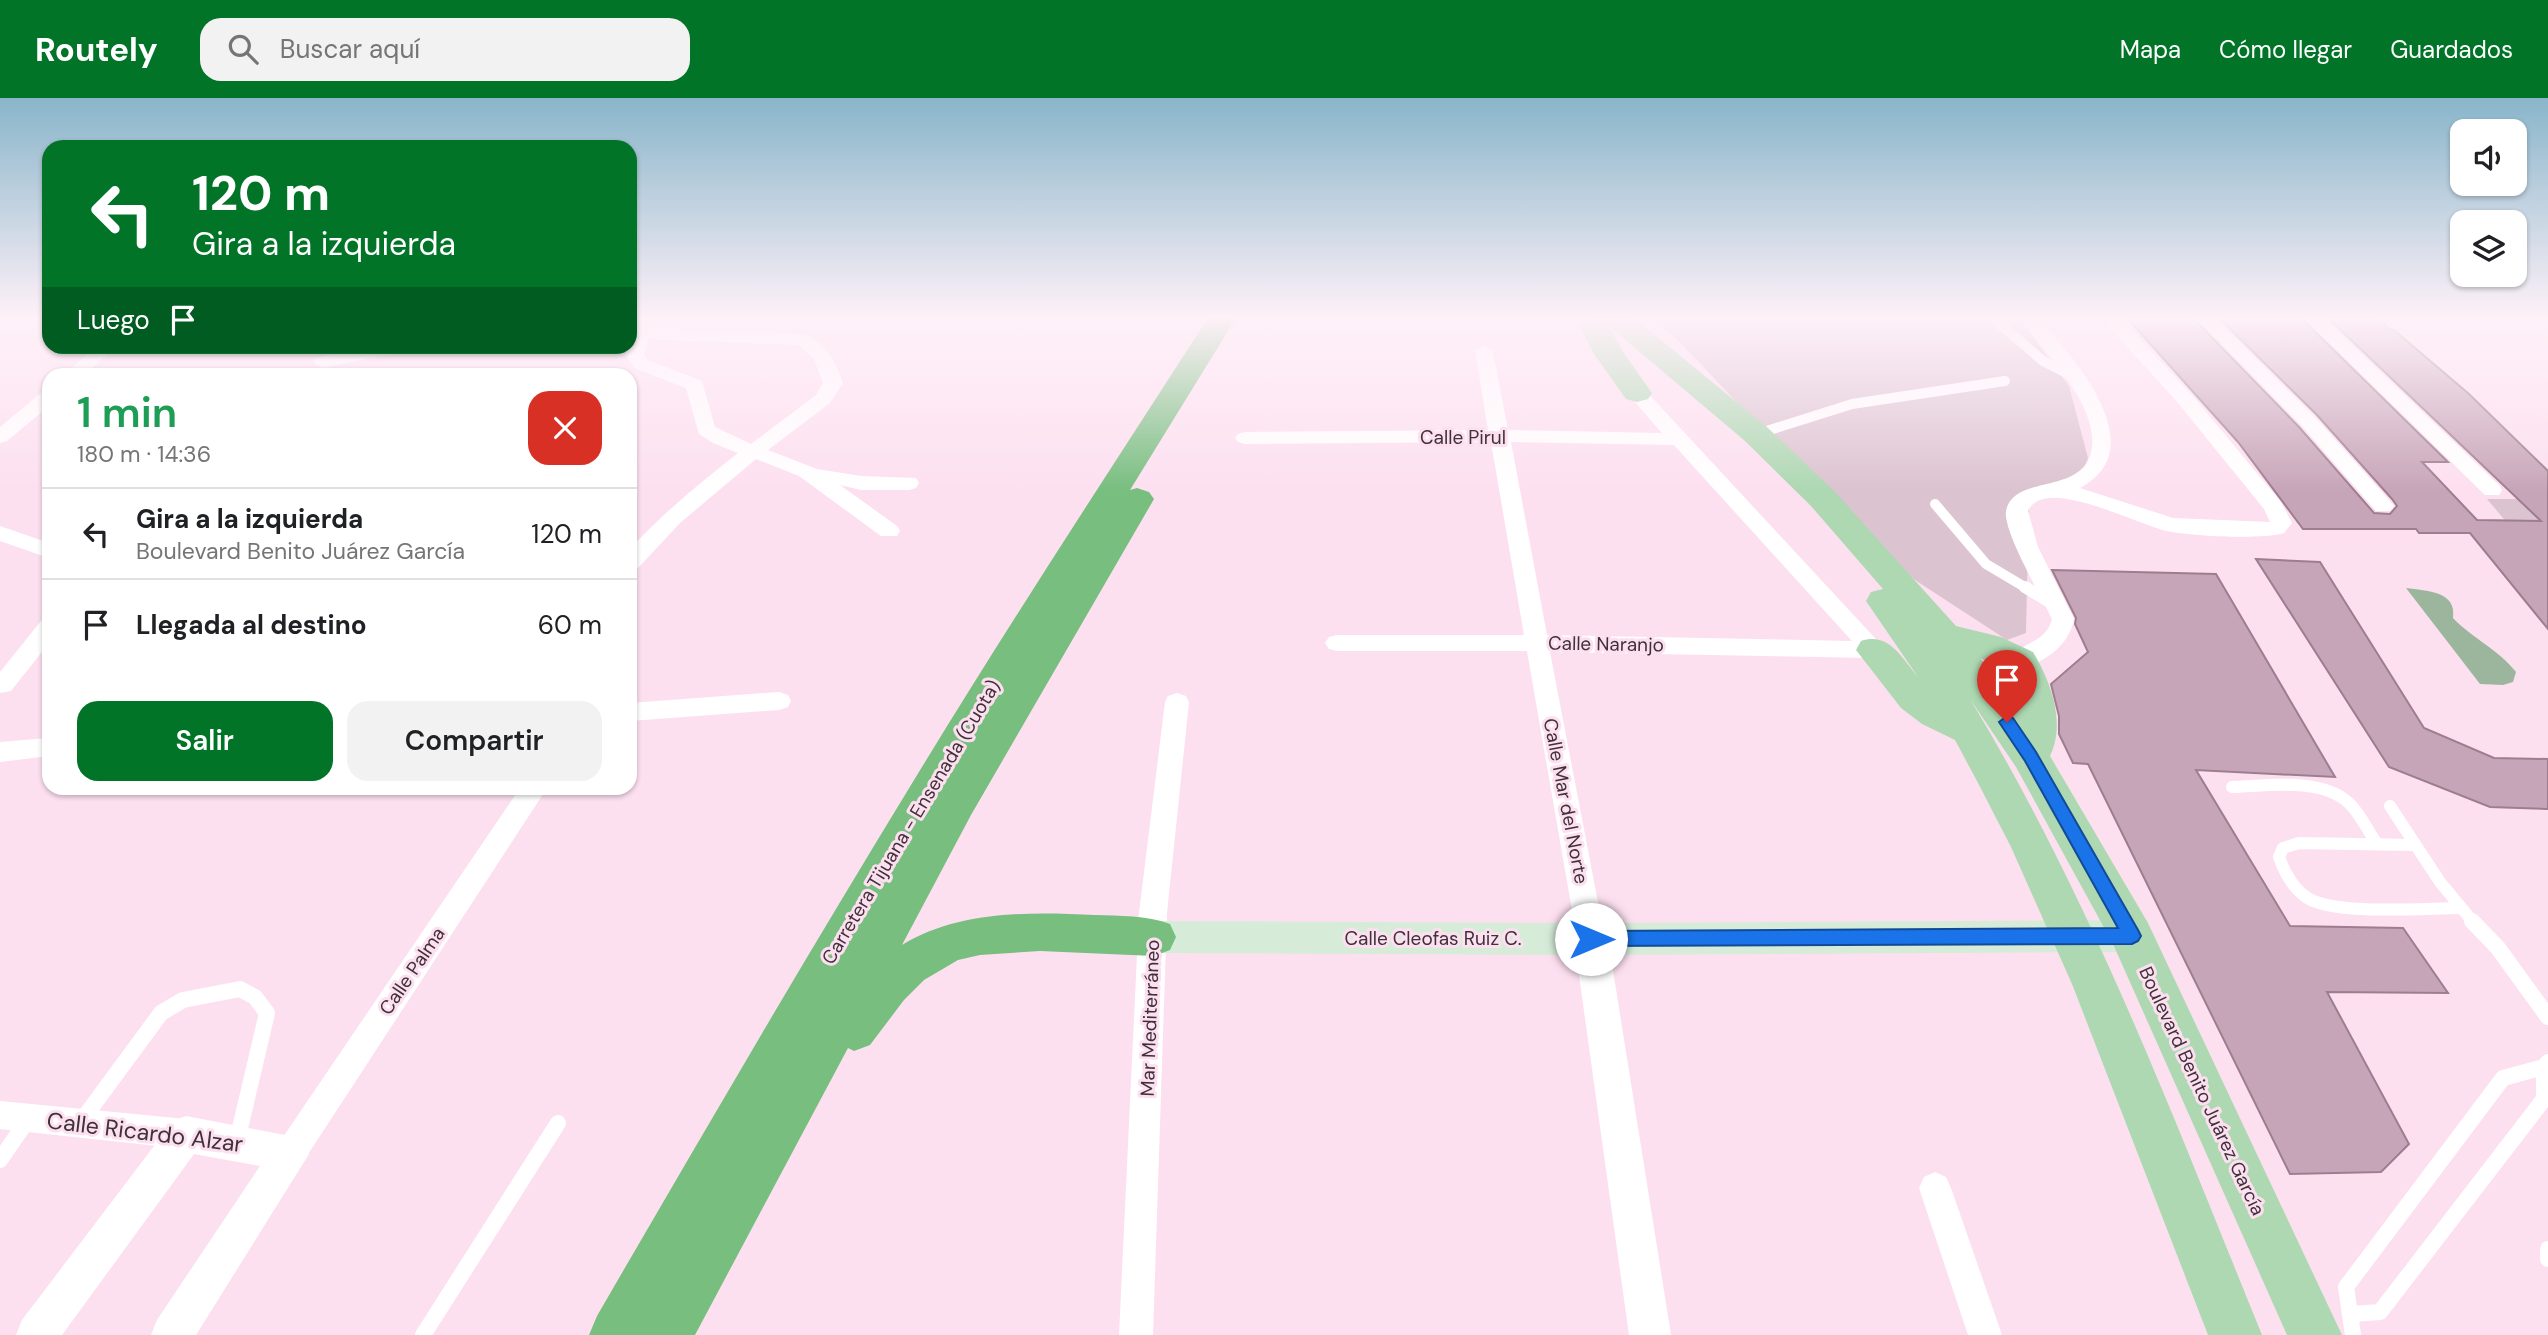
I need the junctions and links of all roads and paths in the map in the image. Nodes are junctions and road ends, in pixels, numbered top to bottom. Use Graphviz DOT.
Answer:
graph roads {
  1 [pos="671,376"];
  2 [pos="830,376"];
  3 [pos="1185,376"];
  4 [pos="1213,376"];
  5 [pos="1488,376"];
  6 [pos="1625,376"];
  7 [pos="1661,376"];
  8 [pos="1676,376"];
  9 [pos="2072,376"];
  10 [pos="2076,376"];
  11 [pos="2163,376"];
  12 [pos="2263,376"];
  13 [pos="2373,376"];
  14 [pos="2079,379"];
  15 [pos="2005,380"];
  16 [pos="1637,393"];
  17 [pos="42,402"];
  18 [pos="1756,434"];
  19 [pos="1498,436"];
  20 [pos="0,437"];
  21 [pos="1245,438"];
  22 [pos="1680,439"];
  23 [pos="755,451"];
  24 [pos="806,471"];
  25 [pos="909,483"];
  26 [pos="2063,489"];
  27 [pos="2492,489"];
  28 [pos="1935,504"];
  29 [pos="2383,506"];
  30 [pos="889,531"];
  31 [pos="0,533"];
  32 [pos="42,548"];
  33 [pos="637,554"];
  34 [pos="2059,607"];
  35 [pos="42,636"];
  36 [pos="1338,643"];
  37 [pos="1536,643"];
  38 [pos="1912,644"];
  39 [pos="2020,661"];
  40 [pos="4,685"];
  41 [pos="779,701"];
  42 [pos="1177,702"];
  43 [pos="637,711"];
  44 [pos="42,748"];
  45 [pos="0,752"];
  46 [pos="2031,756"];
  47 [pos="2232,787"];
  48 [pos="529,795"];
  49 [pos="2390,806"];
  50 [pos="2376,844"];
  51 [pos="2413,845"];
  52 [pos="2460,908"];
  53 [pos="2076,936"];
  54 [pos="2132,936"];
  55 [pos="1154,937"];
  56 [pos="1591,939"];
  57 [pos="2548,1017"];
  58 [pos="2546,1064"];
  59 [pos="15,1116"];
  60 [pos="80,1123"];
  61 [pos="558,1123"];
  62 [pos="186,1134"];
  63 [pos="237,1143"];
  64 [pos="290,1154"];
  65 [pos="0,1160"];
  66 [pos="761,1160"];
  67 [pos="1935,1188"];
  68 [pos="2548,1249"];
  69 [pos="2548,1259"];
  70 [pos="2333,1325"];
  71 [pos="37,1335"];
  72 [pos="172,1335"];
  73 [pos="423,1335"];
  74 [pos="616,1335"];
  75 [pos="666,1335"];
  76 [pos="1136,1335"];
  77 [pos="1650,1335"];
  78 [pos="1985,1335"];
  79 [pos="2235,1335"];
  80 [pos="2353,1335"];
  1 -- 23 [label="street"];
  2 -- 23 [label="street"];
  3 -- 74 [label="highway, Carretera Tijuana - Ensenada (Cuota)"];
  4 -- 66 [label="highway, Carretera Tijuana - Ensenada (Cuota)"];
  5 -- 19 [label="street, Calle Mar del Norte"];
  6 -- 16 [label="main road"];
  7 -- 38 [label="main road, Boulevard Benito Juárez García"];
  8 -- 18 [label="main road, Boulevard Benito Juárez García"];
  9 -- 14 [label="lane"];
  10 -- 14 [label="street"];
  11 -- 26 [label="street"];
  12 -- 29 [label="street"];
  13 -- 27 [label="street"];
  14 -- 26 [label="street"];
  15 -- 18 [label="lane"];
  16 -- 22 [label="street"];
  17 -- 20 [label="street"];
  18 -- 38 [label="main road, Boulevard Benito Juárez García"];
  19 -- 21 [label="street, Calle Pirul"];
  19 -- 22 [label="street, Calle Pirul"];
  19 -- 37 [label="street, Calle Mar del Norte"];
  22 -- 38 [label="street"];
  23 -- 24 [label="street"];
  23 -- 33 [label="street"];
  24 -- 25 [label="street"];
  24 -- 30 [label="street"];
  26 -- 34 [label="street"];
  28 -- 34 [label="lane"];
  31 -- 32 [label="street"];
  34 -- 39 [label="street"];
  35 -- 40 [label="street"];
  36 -- 37 [label="street, Calle Naranjo"];
  37 -- 38 [label="street, Calle Naranjo"];
  37 -- 56 [label="street, Calle Mar del Norte"];
  38 -- 39 [label="main road"];
  38 -- 46 [label="main road, Boulevard Benito Juárez García"];
  38 -- 53 [label="main road, Boulevard Benito Juárez García"];
  39 -- 46 [label="main road"];
  41 -- 43 [label="street"];
  42 -- 55 [label="street, Mar Mediterráneo"];
  44 -- 45 [label="street"];
  46 -- 54 [label="main road, Boulevard Benito Juárez García"];
  47 -- 50 [label="lane"];
  48 -- 64 [label="street, Calle Palma"];
  49 -- 51 [label="lane"];
  50 -- 51 [label="lane"];
  50 -- 52 [label="lane"];
  51 -- 52 [label="lane"];
  52 -- 57 [label="lane"];
  53 -- 54 [label="main road, Calle Cleofas Ruiz C."];
  53 -- 56 [label="main road, Calle Cleofas Ruiz C."];
  53 -- 79 [label="main road, Boulevard Benito Juárez García"];
  54 -- 70 [label="main road, Boulevard Benito Juárez García"];
  55 -- 56 [label="main road, Calle Cleofas Ruiz C."];
  55 -- 66 [label="highway"];
  55 -- 76 [label="street, Mar Mediterráneo"];
  56 -- 77 [label="street, Calle Mar del Norte"];
  58 -- 70 [label="lane"];
  58 -- 70 [label="lane"];
  59 -- 60 [label="street, Calle Ricardo Alzar"];
  59 -- 65 [label="lane"];
  60 -- 62 [label="street, Calle Ricardo Alzar"];
  60 -- 63 [label="lane"];
  61 -- 73 [label="lane"];
  62 -- 63 [label="street, Calle Ricardo Alzar"];
  62 -- 71 [label="street"];
  63 -- 64 [label="street, Calle Ricardo Alzar"];
  64 -- 72 [label="street"];
  66 -- 75 [label="highway, Carretera Tijuana - Ensenada (Cuota)"];
  67 -- 78 [label="street"];
  68 -- 69 [label="lane"];
  70 -- 80 [label="lane"];
}
